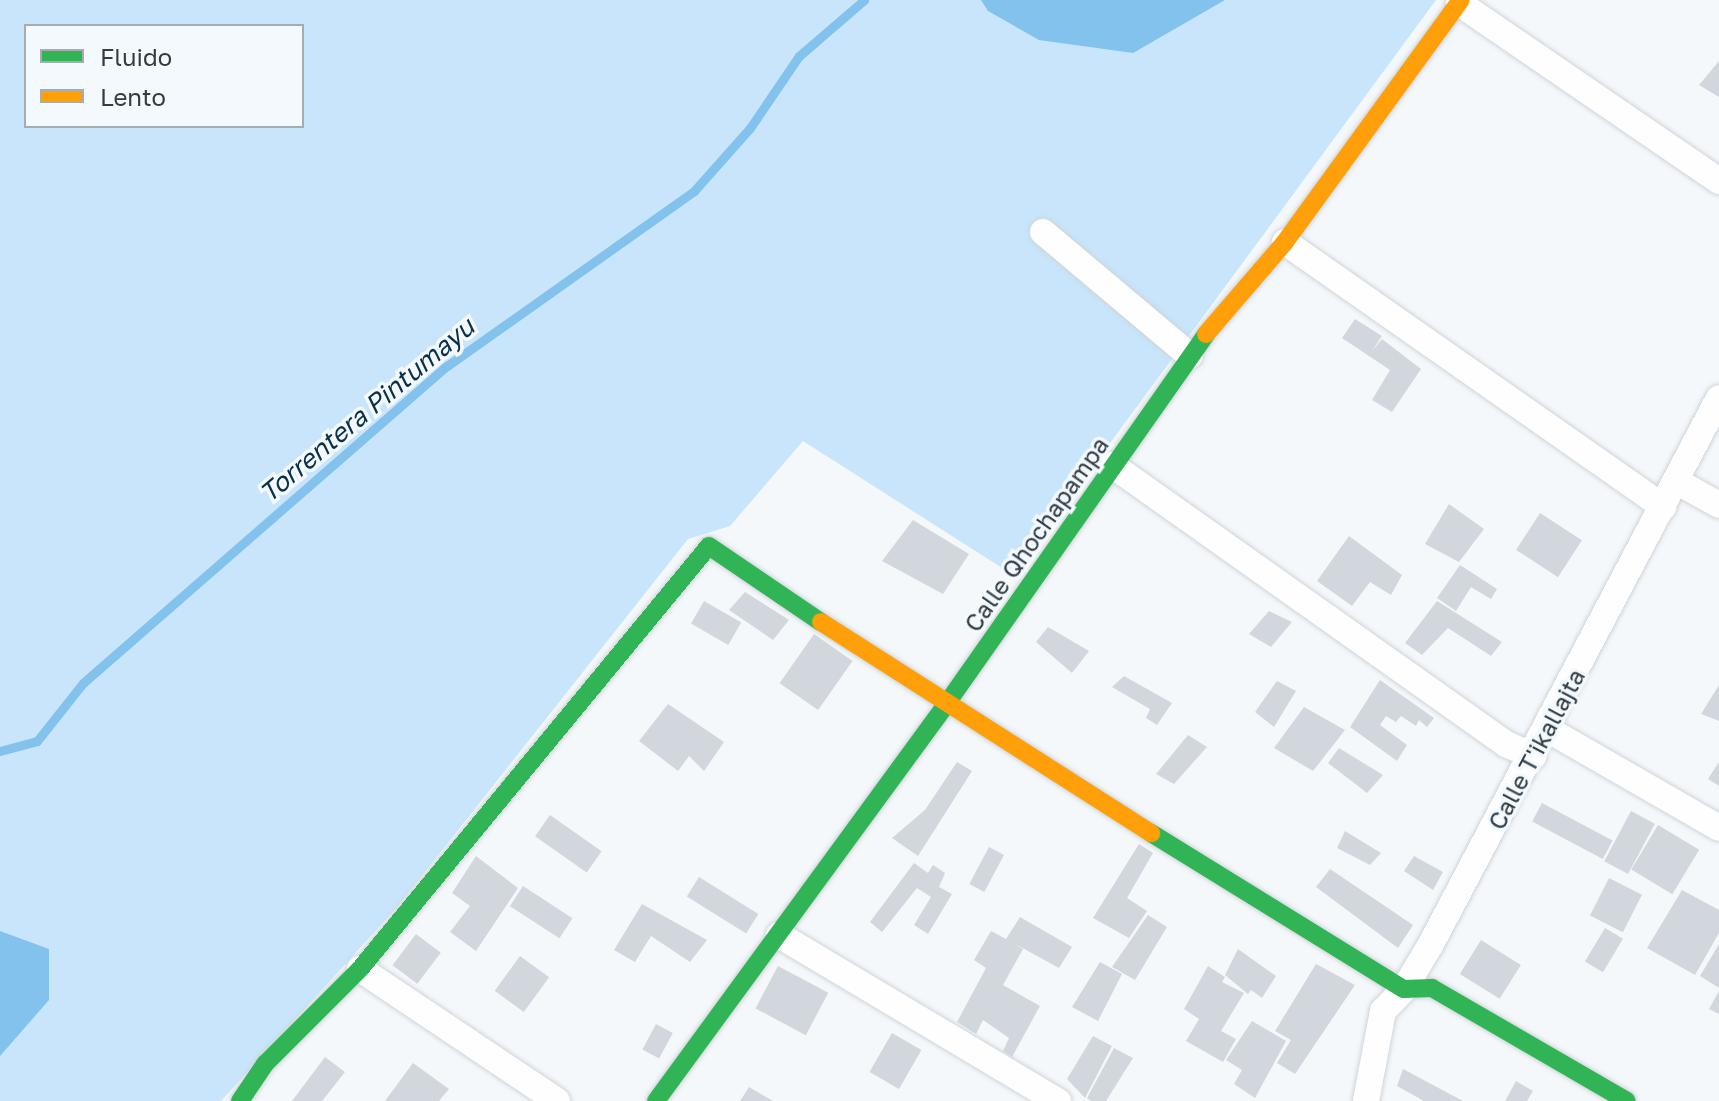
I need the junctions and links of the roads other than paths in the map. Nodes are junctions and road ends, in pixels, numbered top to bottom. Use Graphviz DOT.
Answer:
graph roads {
  1 [pos="1460,2"];
  2 [pos="1719,181"];
  3 [pos="1043,232"];
  4 [pos="1285,242"];
  5 [pos="1190,356"];
  6 [pos="1719,398"];
  7 [pos="1112,465"];
  8 [pos="1676,481"];
  9 [pos="1719,505"];
  10 [pos="1663,507"];
  11 [pos="945,706"];
  12 [pos="1547,729"];
  13 [pos="1533,756"];
  14 [pos="1719,828"];
  15 [pos="779,935"];
  16 [pos="360,969"];
  17 [pos="1404,989"];
  18 [pos="240,1101"];
  19 [pos="557,1101"];
  20 [pos="656,1101"];
  21 [pos="1058,1101"];
  22 [pos="1366,1101"];
  23 [pos="1627,1101"];
  1 -- 2 [label="street"];
  1 -- 4 [label="street, Calle Qhochapampa"];
  3 -- 5 [label="street"];
  4 -- 5 [label="street, Calle Qhochapampa"];
  4 -- 10 [label="street"];
  5 -- 7 [label="street, Calle Qhochapampa"];
  6 -- 8 [label="street, Calle T'ikallajta"];
  7 -- 11 [label="street, Calle Qhochapampa"];
  7 -- 13 [label="street"];
  8 -- 9 [label="street"];
  8 -- 10 [label="street, Calle T'ikallajta"];
  10 -- 12 [label="street, Calle T'ikallajta"];
  11 -- 15 [label="street, Calle Qhochapampa"];
  11 -- 16 [label="street"];
  11 -- 17 [label="street"];
  12 -- 13 [label="street, Calle T'ikallajta"];
  12 -- 14 [label="street"];
  13 -- 17 [label="street, Calle T'ikallajta"];
  15 -- 20 [label="street, Calle Qhochapampa"];
  15 -- 21 [label="street"];
  16 -- 18 [label="street"];
  16 -- 19 [label="street"];
  17 -- 22 [label="street, Calle T'ikallajta"];
  17 -- 23 [label="street"];
}
